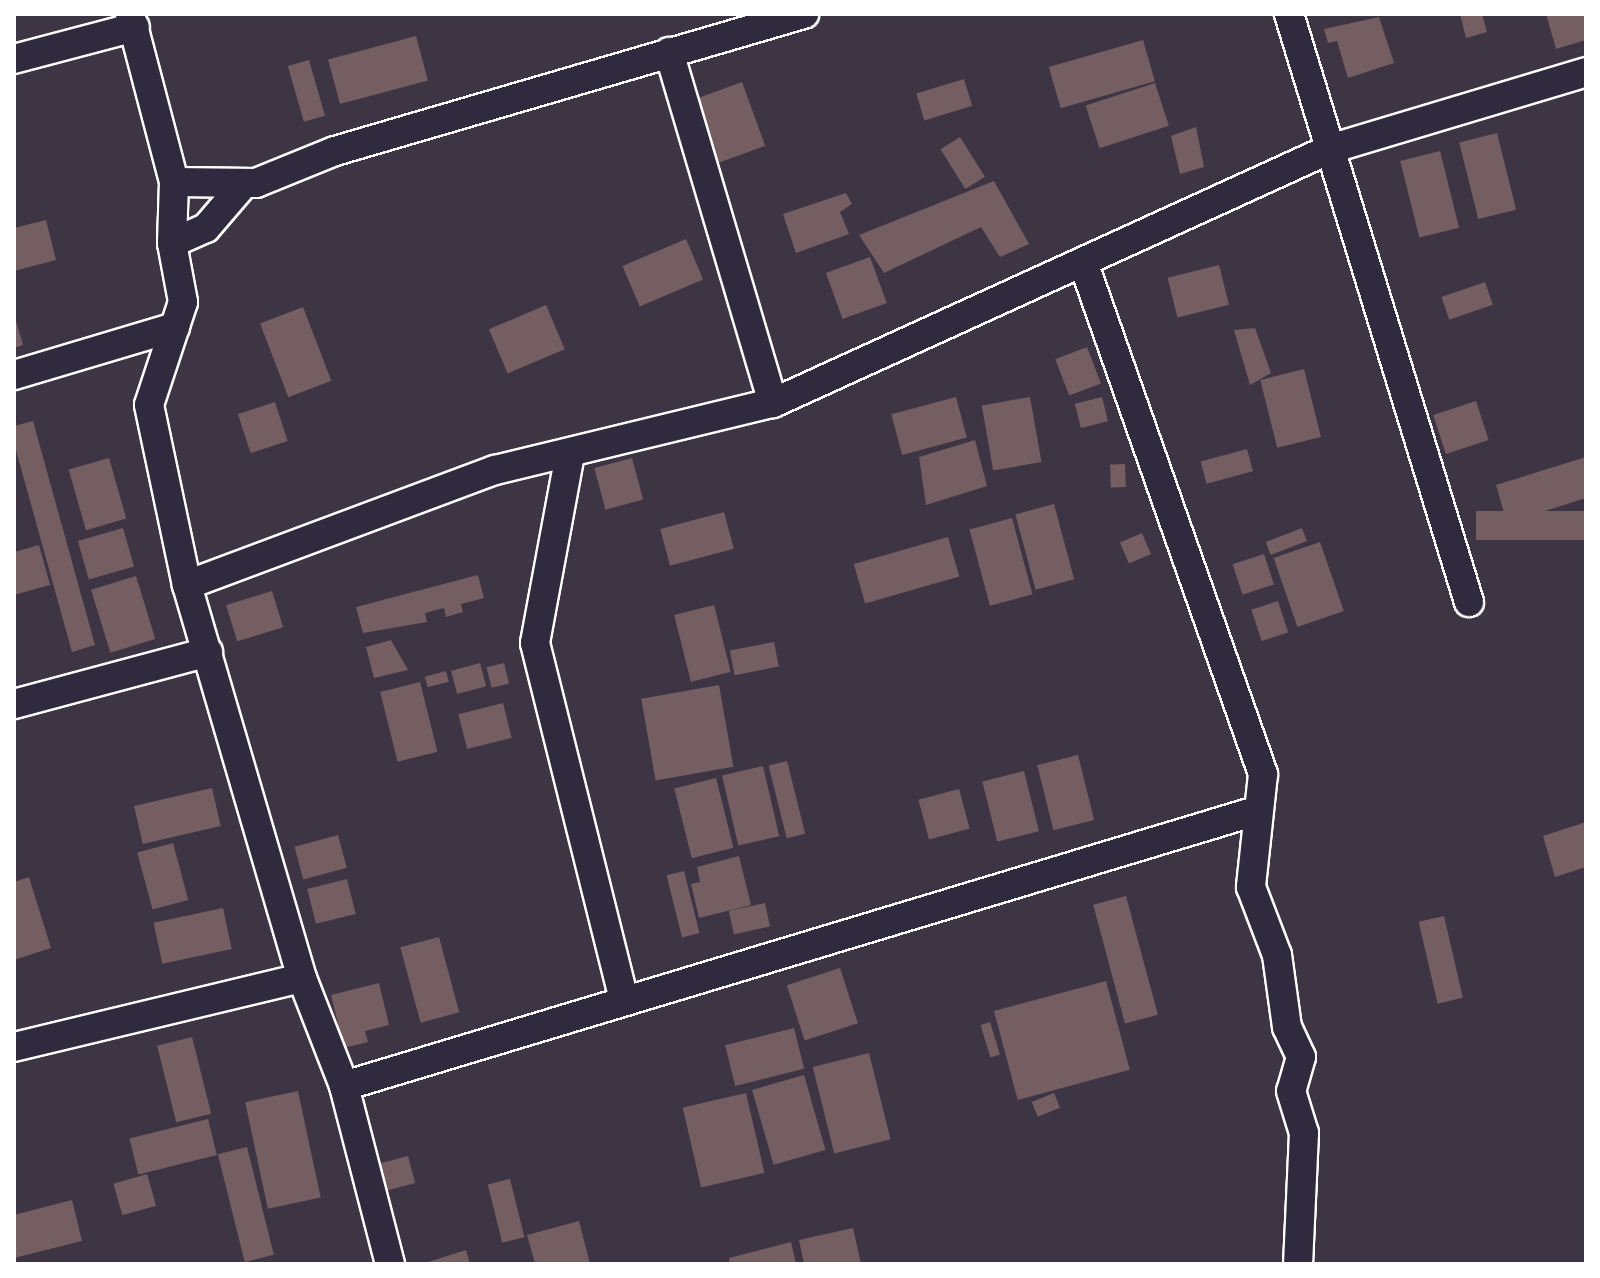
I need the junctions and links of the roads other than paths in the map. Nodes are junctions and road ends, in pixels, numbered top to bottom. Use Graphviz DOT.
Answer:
graph roads {
  1 [pos="804,14"];
  2 [pos="1289,14"];
  3 [pos="132,20"];
  4 [pos="739,23"];
  5 [pos="669,52"];
  6 [pos="14,59"];
  7 [pos="1586,72"];
  8 [pos="1330,149"];
  9 [pos="174,182"];
  10 [pos="242,186"];
  11 [pos="172,243"];
  12 [pos="1083,262"];
  13 [pos="175,327"];
  14 [pos="14,375"];
  15 [pos="773,403"];
  16 [pos="570,454"];
  17 [pos="187,585"];
  18 [pos="1469,602"];
  19 [pos="208,652"];
  20 [pos="14,704"];
  21 [pos="1256,811"];
  22 [pos="302,978"];
  23 [pos="623,997"];
  24 [pos="14,1047"];
  25 [pos="344,1086"];
  26 [pos="388,1263"];
  27 [pos="1298,1264"];
  1 -- 4 [label="street"];
  2 -- 8 [label="street"];
  3 -- 6 [label="street"];
  3 -- 9 [label="street"];
  4 -- 5 [label="street"];
  5 -- 10 [label="street"];
  5 -- 15 [label="street"];
  7 -- 8 [label="street"];
  8 -- 12 [label="street"];
  8 -- 18 [label="street"];
  9 -- 10 [label="street"];
  9 -- 11 [label="street"];
  10 -- 11 [label="street"];
  11 -- 13 [label="street"];
  12 -- 15 [label="street"];
  12 -- 21 [label="street"];
  13 -- 14 [label="street"];
  13 -- 17 [label="street"];
  15 -- 16 [label="street"];
  16 -- 17 [label="street"];
  16 -- 23 [label="street"];
  17 -- 19 [label="street"];
  19 -- 20 [label="street"];
  19 -- 22 [label="street"];
  21 -- 23 [label="street"];
  21 -- 27 [label="street"];
  22 -- 24 [label="street"];
  22 -- 25 [label="street"];
  23 -- 25 [label="street"];
  25 -- 26 [label="street"];
}
